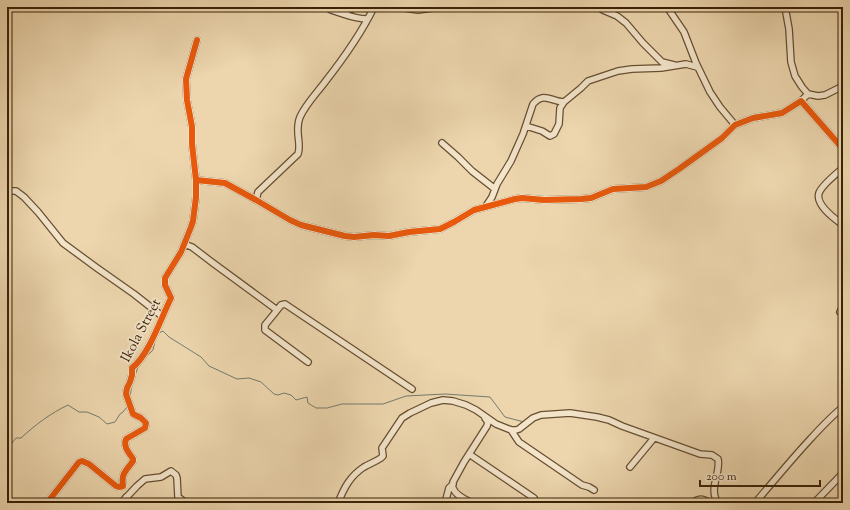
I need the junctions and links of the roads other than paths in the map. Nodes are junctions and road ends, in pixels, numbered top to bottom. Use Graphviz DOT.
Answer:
graph roads {
  1 [pos="327,7"];
  2 [pos="357,7"];
  3 [pos="374,7"];
  4 [pos="398,7"];
  5 [pos="440,7"];
  6 [pos="598,7"];
  7 [pos="667,7"];
  8 [pos="785,7"];
  9 [pos="428,8"];
  10 [pos="340,13"];
  11 [pos="367,20"];
  12 [pos="197,40"];
  13 [pos="676,66"];
  14 [pos="697,67"];
  15 [pos="843,87"];
  16 [pos="808,94"];
  17 [pos="801,101"];
  18 [pos="564,102"];
  19 [pos="735,125"];
  20 [pos="526,126"];
  21 [pos="442,143"];
  22 [pos="843,149"];
  23 [pos="843,168"];
  24 [pos="196,180"];
  25 [pos="495,189"];
  26 [pos="7,191"];
  27 [pos="256,200"];
  28 [pos="486,206"];
  29 [pos="843,225"];
  30 [pos="184,244"];
  31 [pos="843,306"];
  32 [pos="277,310"];
  33 [pos="840,312"];
  34 [pos="162,316"];
  35 [pos="308,362"];
  36 [pos="412,389"];
  37 [pos="843,407"];
  38 [pos="484,416"];
  39 [pos="511,430"];
  40 [pos="654,438"];
  41 [pos="470,454"];
  42 [pos="630,467"];
  43 [pos="843,473"];
  44 [pos="453,484"];
  45 [pos="594,490"];
  46 [pos="126,497"];
  47 [pos="534,498"];
  48 [pos="47,503"];
  49 [pos="121,503"];
  50 [pos="131,503"];
  51 [pos="186,503"];
  52 [pos="338,503"];
  53 [pos="445,503"];
  54 [pos="472,503"];
  55 [pos="691,503"];
  56 [pos="710,503"];
  57 [pos="718,503"];
  58 [pos="755,503"];
  59 [pos="814,503"];
  1 -- 10 [label="street"];
  2 -- 10 [label="street"];
  3 -- 11 [label="street"];
  4 -- 9 [label="street"];
  5 -- 9 [label="street"];
  6 -- 13 [label="street"];
  7 -- 14 [label="street"];
  8 -- 16 [label="street"];
  10 -- 11 [label="street"];
  11 -- 27 [label="street"];
  12 -- 24 [label="street, Ikola Street"];
  13 -- 14 [label="street"];
  13 -- 18 [label="street"];
  14 -- 19 [label="street"];
  15 -- 16 [label="street"];
  16 -- 17 [label="street"];
  17 -- 19 [label="street"];
  17 -- 22 [label="street"];
  18 -- 20 [label="street"];
  18 -- 20 [label="street"];
  19 -- 28 [label="street"];
  20 -- 25 [label="street"];
  21 -- 25 [label="street"];
  23 -- 29 [label="street"];
  24 -- 27 [label="street"];
  24 -- 30 [label="street, Ikola Street"];
  25 -- 28 [label="street"];
  26 -- 34 [label="street"];
  27 -- 28 [label="street"];
  30 -- 32 [label="street"];
  30 -- 34 [label="street, Ikola Street"];
  31 -- 33 [label="street"];
  32 -- 35 [label="street"];
  32 -- 36 [label="street"];
  34 -- 48 [label="street, Ikola Street"];
  37 -- 58 [label="street"];
  38 -- 39 [label="street"];
  38 -- 41 [label="street"];
  38 -- 52 [label="street"];
  39 -- 40 [label="street"];
  39 -- 45 [label="street"];
  40 -- 42 [label="street"];
  40 -- 57 [label="street"];
  41 -- 44 [label="street"];
  41 -- 47 [label="street"];
  43 -- 59 [label="street"];
  44 -- 53 [label="street"];
  44 -- 54 [label="street"];
  46 -- 49 [label="street"];
  46 -- 50 [label="street"];
  46 -- 51 [label="street"];
  55 -- 56 [label="street"];
}
